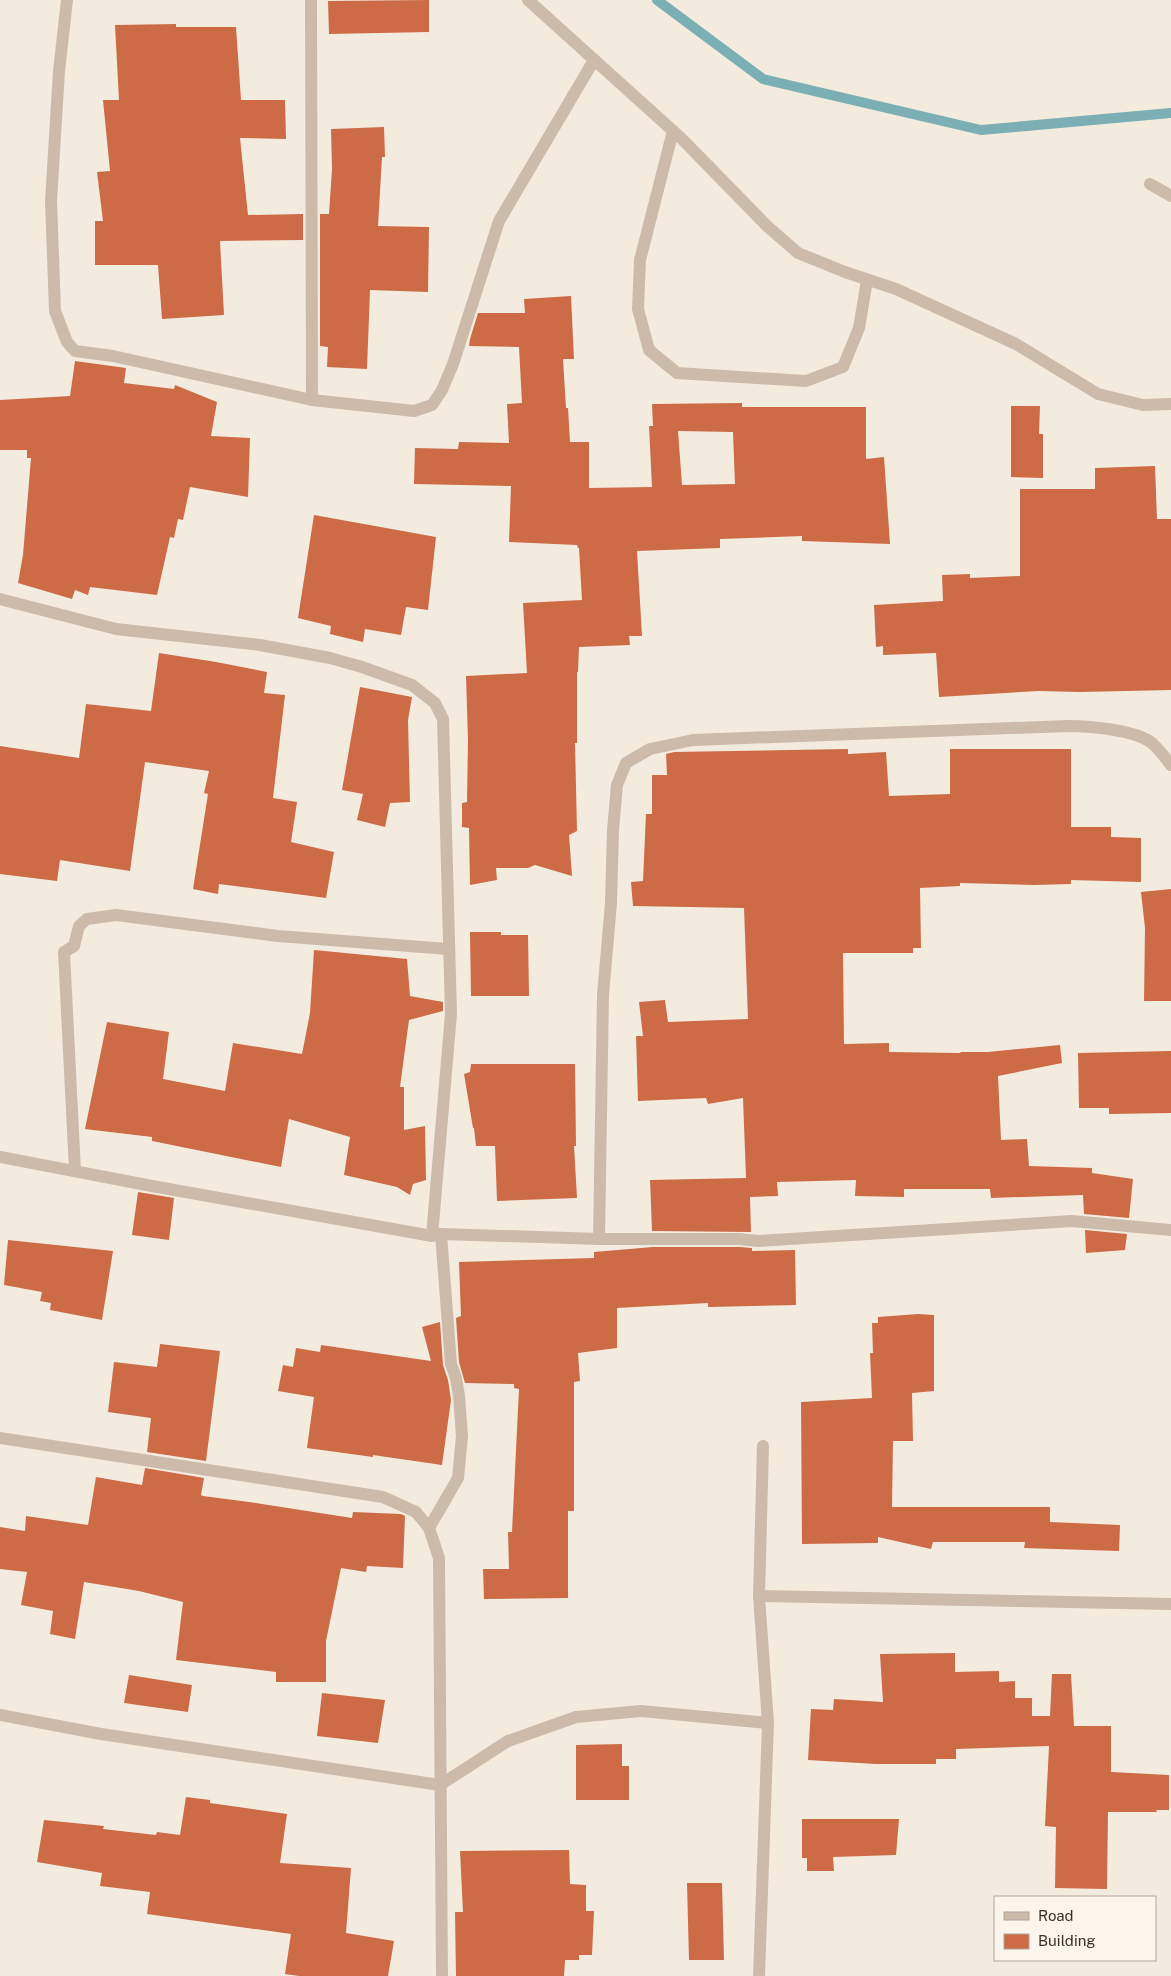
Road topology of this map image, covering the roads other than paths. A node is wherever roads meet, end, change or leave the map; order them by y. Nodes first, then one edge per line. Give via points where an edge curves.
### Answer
1 (64, 0) edge
2 (310, 0) edge
3 (528, 0) edge
4 (594, 60) junction
5 (673, 131) junction
6 (1150, 184) dead end
7 (1171, 196) edge
8 (867, 280) junction
9 (312, 400) junction
10 (1171, 404) edge
11 (0, 599) edge
12 (1171, 765) edge
13 (448, 949) junction
14 (0, 1157) edge
15 (75, 1171) junction
16 (1171, 1230) edge
17 (436, 1235) junction
18 (599, 1239) junction
19 (0, 1438) edge
20 (763, 1446) dead end
21 (429, 1528) junction
22 (759, 1596) junction
23 (1171, 1604) edge
24 (0, 1715) edge
25 (768, 1723) junction
26 (440, 1785) junction
27 (442, 1976) edge
28 (759, 1976) edge

1 - 9 street via 51,201 55,311 67,342 75,351 113,356
2 - 9 street
3 - 4 street
4 - 5 street
4 - 9 street via 499,221 453,364 432,405 414,411
5 - 8 street via 798,253
5 - 8 street via 640,260 638,308 648,350 677,373 806,381 843,367 858,328
6 - 7 street
8 - 10 street via 896,289 1016,344 1098,394 1143,405
11 - 13 street via 116,629 260,645 330,658 412,685 435,703 443,719
12 - 18 street via 1152,742 1125,732 1093,726 693,740 650,749 626,763 617,785 603,995
13 - 15 street via 278,936 116,915 86,919 79,926 74,946 64,952
13 - 17 street via 450,1014
14 - 15 street
15 - 17 street
16 - 18 street via 1072,1221 758,1241
17 - 18 street
17 - 21 street via 462,1436 458,1478
19 - 21 street via 383,1497 416,1512
20 - 22 street
21 - 26 street via 439,1558
22 - 23 street
22 - 25 street
24 - 26 street via 101,1734
25 - 26 street via 641,1711 576,1718 508,1741
25 - 28 street
26 - 27 street

